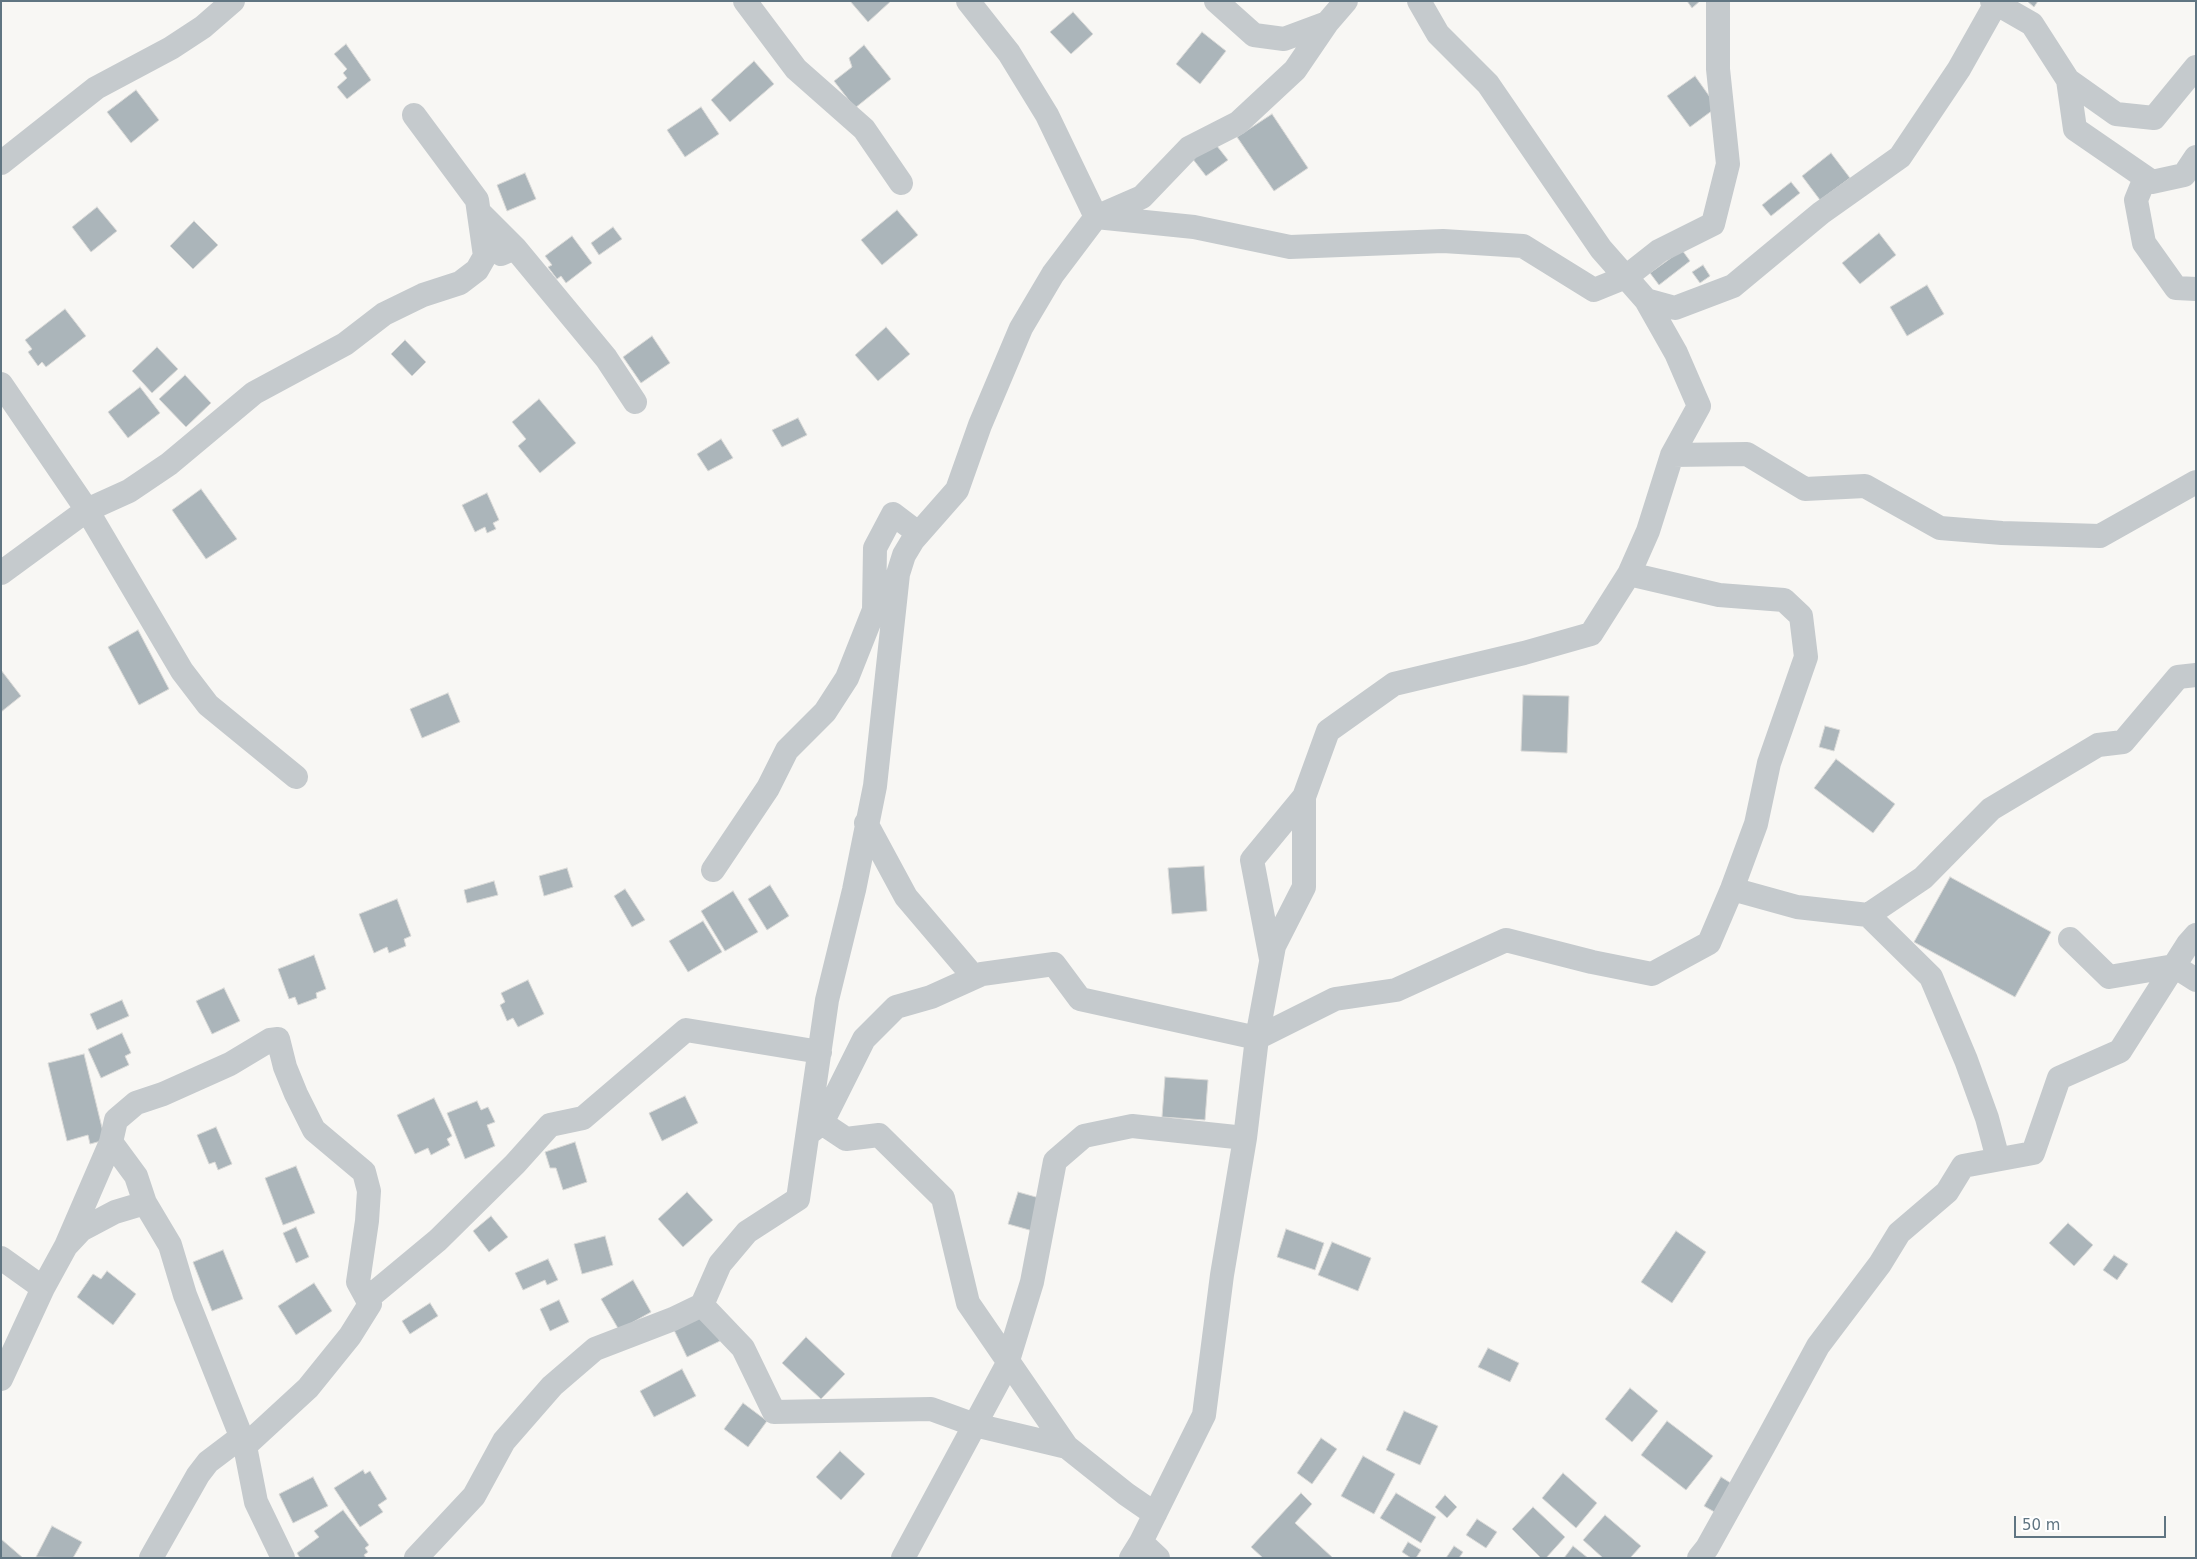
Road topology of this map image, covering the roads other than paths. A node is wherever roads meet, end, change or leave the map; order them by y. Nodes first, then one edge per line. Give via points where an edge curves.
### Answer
1 (233, 1) edge
2 (744, 1) edge
3 (968, 1) edge
4 (1216, 1) edge
5 (1346, 1) edge
6 (1419, 1) edge
7 (1718, 1) edge
8 (1994, 3) edge
9 (1326, 23) junction
10 (2196, 67) edge
11 (2068, 80) junction
12 (414, 114) dead end
13 (2196, 157) edge
14 (1, 163) edge
15 (2145, 178) junction
16 (901, 183) dead end
17 (479, 212) junction
18 (1096, 217) junction
19 (515, 248) junction
20 (481, 263) junction
21 (1626, 277) junction
22 (2196, 289) edge
23 (1646, 300) junction
24 (1, 384) edge
25 (635, 402) dead end
26 (1672, 455) junction
27 (2196, 482) edge
28 (87, 510) junction
29 (918, 534) junction
30 (1, 573) edge
31 (1629, 574) junction
32 (2196, 675) edge
33 (296, 777) dead end
34 (1304, 798) junction
35 (866, 823) junction
36 (713, 870) dead end
37 (1732, 889) junction
38 (1868, 915) junction
39 (2196, 935) edge
40 (2070, 939) dead end
41 (1272, 961) junction
42 (2174, 966) junction
43 (974, 977) junction
44 (2196, 980) edge
45 (1257, 1038) junction
46 (820, 1052) junction
47 (815, 1128) junction
48 (1245, 1138) junction
49 (110, 1142) junction
50 (1998, 1159) junction
51 (145, 1204) junction
52 (66, 1246) junction
53 (1, 1258) edge
54 (43, 1288) junction
55 (367, 1299) junction
56 (702, 1304) junction
57 (1008, 1361) junction
58 (1, 1378) edge
59 (975, 1425) junction
60 (243, 1442) junction
61 (1067, 1447) junction
62 (1155, 1514) junction
63 (1136, 1550) edge
64 (151, 1558) edge
65 (282, 1558) edge
66 (416, 1558) edge
67 (903, 1558) edge
68 (1158, 1558) edge
69 (1699, 1558) edge

1 - 14 street via 172,48 96,88
2 - 16 street via 796,69 864,129
3 - 18 street via 1009,53 1047,115
4 - 9 street via 1254,35 1284,38
5 - 9 street
6 - 21 street via 1438,34 1488,84 1601,249
7 - 21 street via 1718,69 1728,164 1713,224 1659,251
8 - 11 street via 2032,24
8 - 23 street via 1959,69 1900,156 1821,213 1733,286 1675,308
9 - 18 street via 1295,70 1238,122 1189,148 1142,197
10 - 11 street via 2154,118 2116,114
11 - 15 street via 2075,128
12 - 17 street via 477,200
13 - 15 street via 2184,175 2152,182
15 - 22 street via 2136,200 2144,243 2176,288
17 - 19 street
17 - 20 street via 485,256
18 - 21 street via 1194,227 1290,247 1442,241 1524,246 1594,290
18 - 29 street via 1054,274 1021,328 957,490
19 - 20 street
19 - 25 street via 606,358
20 - 28 street via 460,283 423,295 384,314 345,344 254,393 169,464 129,491
21 - 23 street
23 - 26 street via 1676,353 1699,406
24 - 28 street
26 - 27 street via 1747,454 1805,489 1866,486 1940,528 2002,533 2100,536
26 - 31 street via 1648,531
28 - 30 street
28 - 33 street via 182,671 208,704
29 - 35 street via 904,555 898,574 875,786
29 - 36 street via 893,514 875,548 874,610 847,678 825,712 787,750 768,788
31 - 34 street via 1591,634 1394,684 1328,731
31 - 37 street via 1719,594 1784,600 1801,616 1806,657 1769,763 1756,824
32 - 38 street via 2178,677 2123,742 2098,745 1992,809 1922,878
34 - 41 street via 1304,887 1274,946
34 - 41 street via 1252,860
35 - 43 street via 906,897
35 - 46 street via 854,890 827,1000
37 - 38 street via 1797,907
37 - 45 street via 1709,943 1652,974 1506,940 1396,990 1335,999
38 - 50 street via 1931,978 1966,1060
39 - 42 street
40 - 42 street via 2109,977
41 - 45 street
42 - 44 street
42 - 50 street via 2120,1051 2059,1078 2033,1153
43 - 45 street via 1054,964 1080,999
43 - 47 street via 931,997 896,1008 864,1039
45 - 48 street
46 - 47 street
46 - 55 street via 686,1030 583,1118 550,1125 438,1240
47 - 56 street via 798,1199 747,1232 720,1264
47 - 57 street via 846,1139 879,1135 943,1198 968,1303
48 - 57 street via 1132,1126 1084,1136 1055,1161 1032,1282
48 - 62 street via 1222,1275 1204,1415
49 - 51 street via 136,1176
49 - 52 street
49 - 55 street via 116,1120 136,1103 230,1064 270,1040 278,1039 285,1067 314,1130 364,1172 369,1191 358,1282
50 - 69 street via 1963,1166 1947,1192 1899,1233 1880,1264 1818,1346
51 - 52 street via 116,1212 81,1230
51 - 60 street via 170,1245 185,1295
52 - 54 street
53 - 54 street
54 - 58 street
55 - 60 street via 370,1304 350,1336 308,1388
56 - 59 street via 743,1348 774,1412 931,1409
56 - 66 street via 673,1320 595,1349 552,1386 504,1441 474,1496
57 - 59 street
57 - 61 street
59 - 61 street
59 - 67 street
60 - 64 street via 208,1462
60 - 65 street via 256,1502
61 - 62 street
62 - 63 street
63 - 68 street

